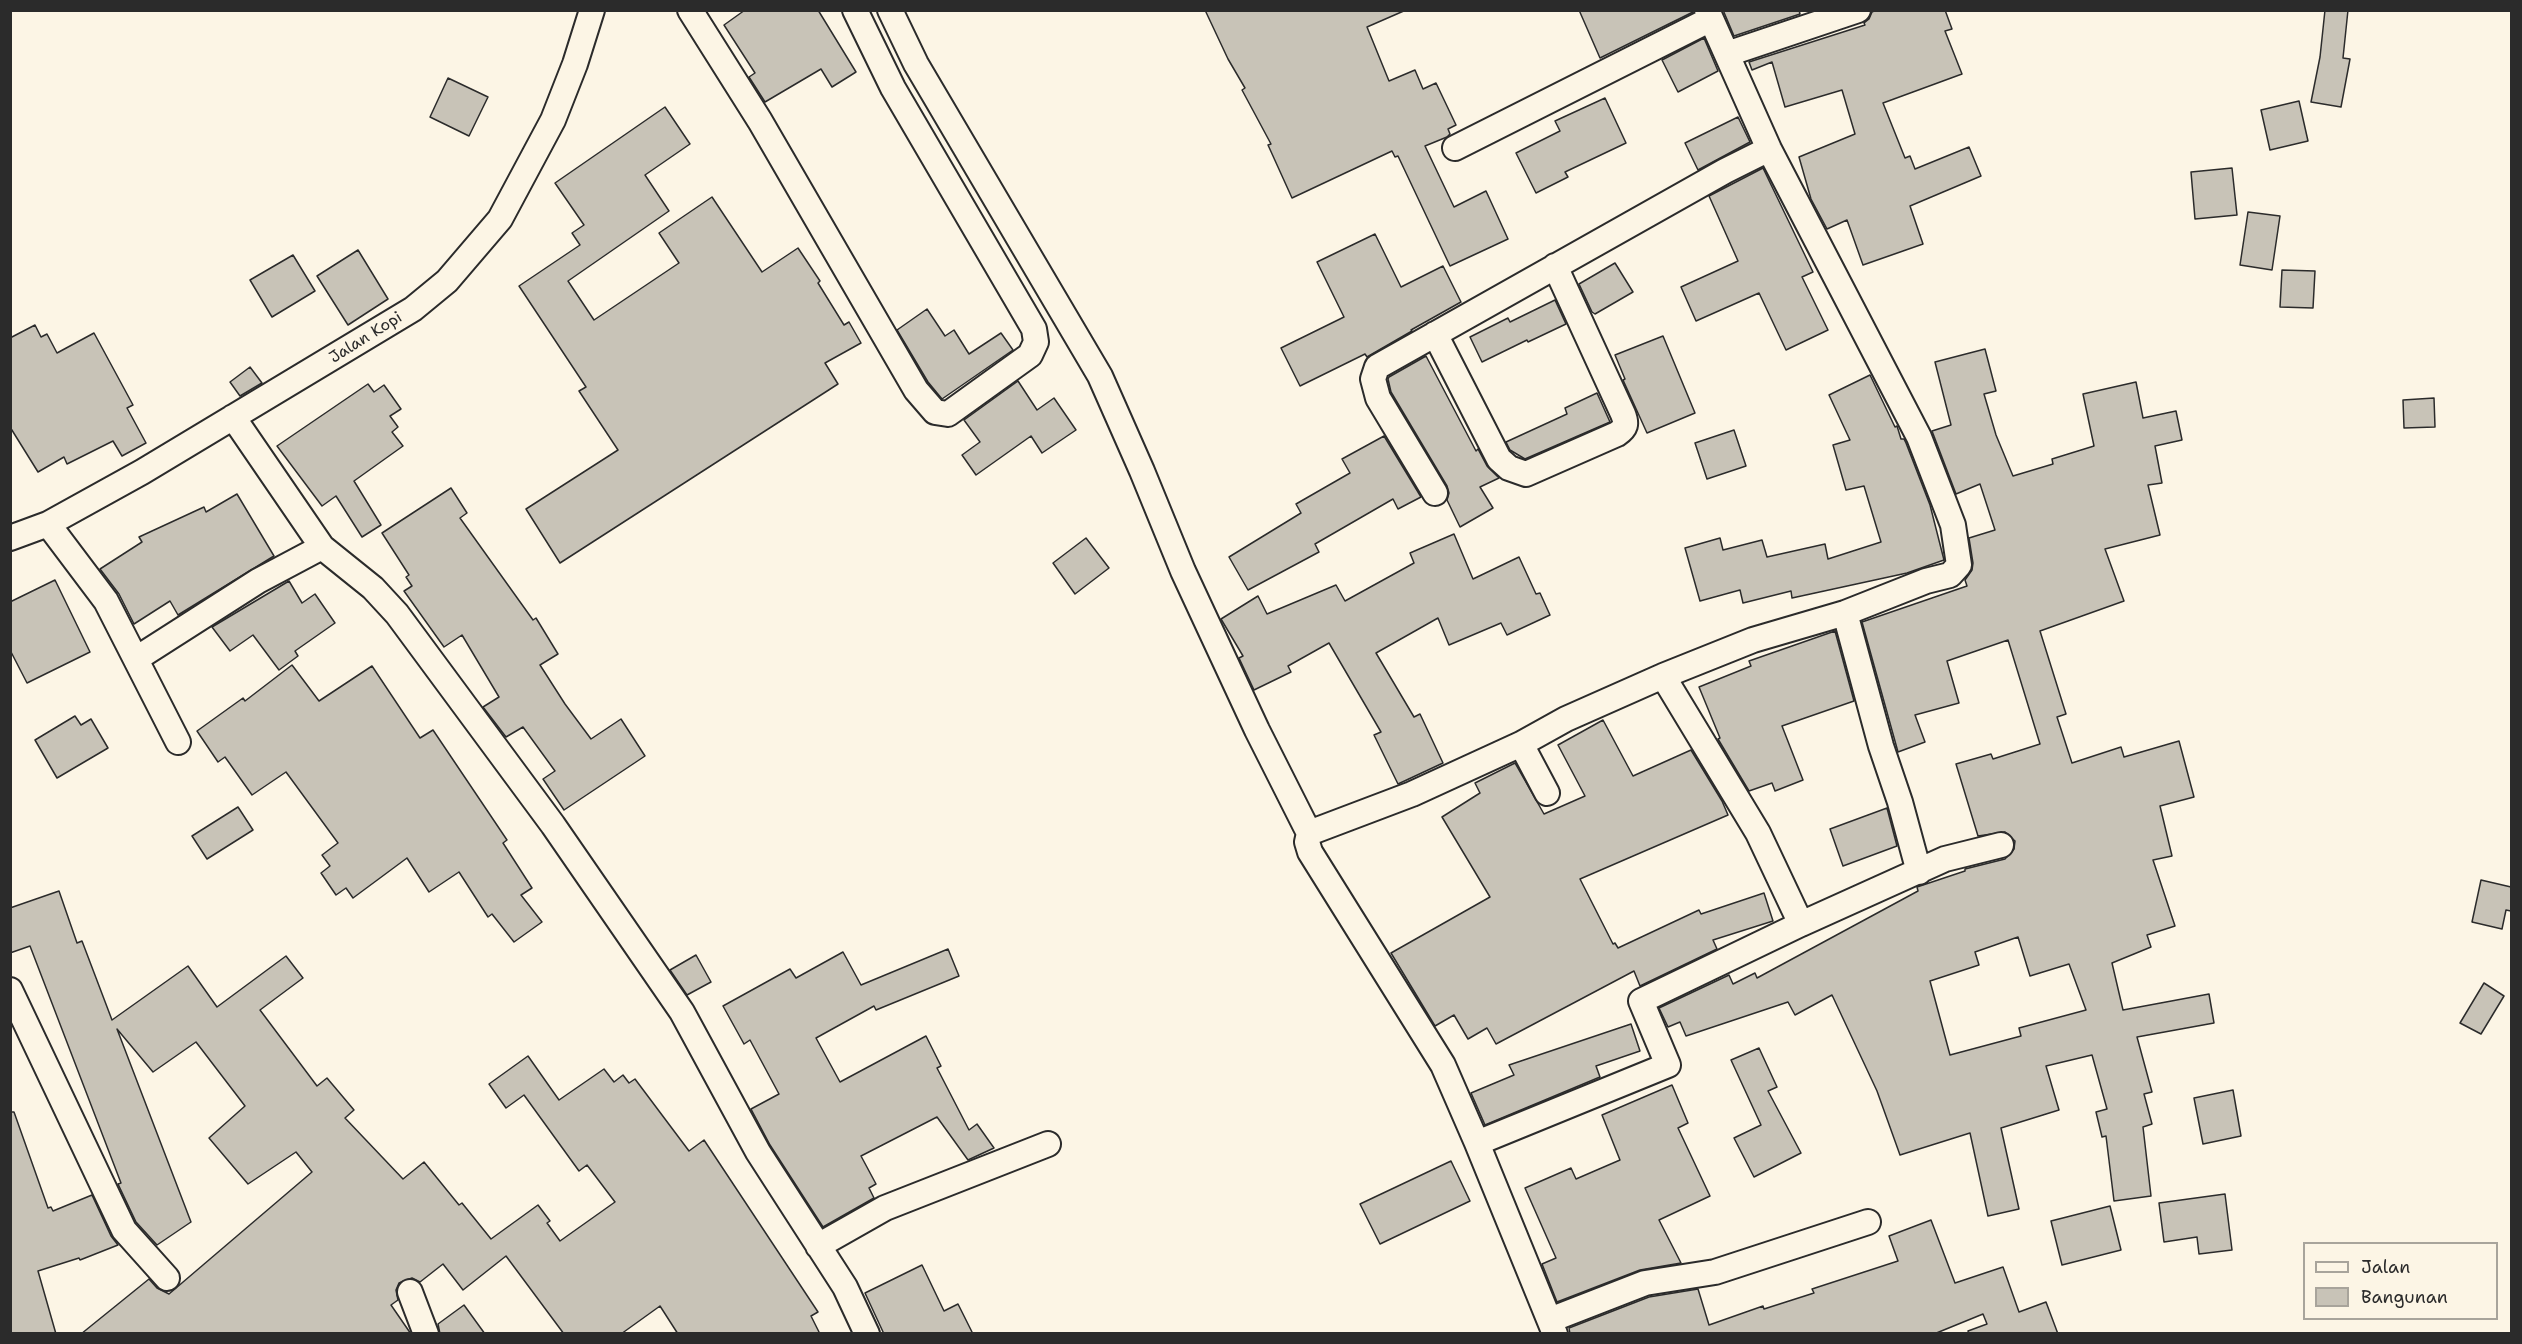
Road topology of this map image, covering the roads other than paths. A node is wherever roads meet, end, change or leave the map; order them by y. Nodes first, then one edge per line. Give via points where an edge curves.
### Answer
1 (592, 10) edge
2 (690, 10) edge
3 (855, 10) edge
4 (890, 10) edge
5 (1858, 10) edge
6 (1709, 15) edge
7 (1727, 54) junction
8 (1455, 148) dead end
9 (1769, 149) junction
10 (1555, 266) junction
11 (1435, 334) junction
12 (233, 417) junction
13 (1435, 493) dead end
14 (48, 524) junction
15 (10, 538) edge
16 (322, 547) junction
17 (1845, 613) junction
18 (136, 659) junction
19 (1663, 676) junction
20 (178, 742) dead end
21 (1521, 744) junction
22 (1547, 793) dead end
23 (1309, 833) junction
24 (2001, 845) dead end
25 (1919, 872) junction
26 (1801, 924) junction
27 (10, 990) edge
28 (1477, 1143) junction
29 (1048, 1144) dead end
30 (1868, 1222) dead end
31 (818, 1246) junction
32 (166, 1278) dead end
33 (410, 1292) dead end
34 (1552, 1327) edge
35 (426, 1334) edge
36 (867, 1334) edge

1 - 12 street, Jalan Kopi via 554,120 500,219 467,260 413,309
2 - 3 street via 760,121 916,390 935,412 948,414 1030,355 1036,342 1034,328 893,88
4 - 23 street via 916,64 1100,376 1183,571
5 - 7 street
6 - 7 street
6 - 8 street
7 - 9 street
9 - 10 street
9 - 17 street via 1919,436 1953,525 1958,552 1959,565 1950,575
10 - 11 street
10 - 11 street via 1623,414 1626,423 1617,434 1526,474 1509,468 1499,459
11 - 13 street via 1383,363 1372,379 1378,398
12 - 14 street, Jalan Kopi
12 - 16 street
14 - 15 street, Jalan Kopi
14 - 18 street via 106,601
16 - 18 street via 258,581
16 - 31 street via 373,588 397,614 553,825 682,1012 758,1152
17 - 19 street via 1753,640
17 - 25 street
18 - 20 street
19 - 21 street via 1566,719
19 - 26 street via 1758,833
21 - 22 street
21 - 23 street via 1412,794
23 - 28 street via 1310,852 1443,1065
24 - 25 street via 1945,860
25 - 26 street
26 - 28 street via 1641,1001 1668,1065
27 - 32 street via 124,1230
28 - 34 street
29 - 31 street via 885,1208
30 - 34 street via 1715,1272 1645,1283
31 - 36 street via 845,1287
33 - 35 street

